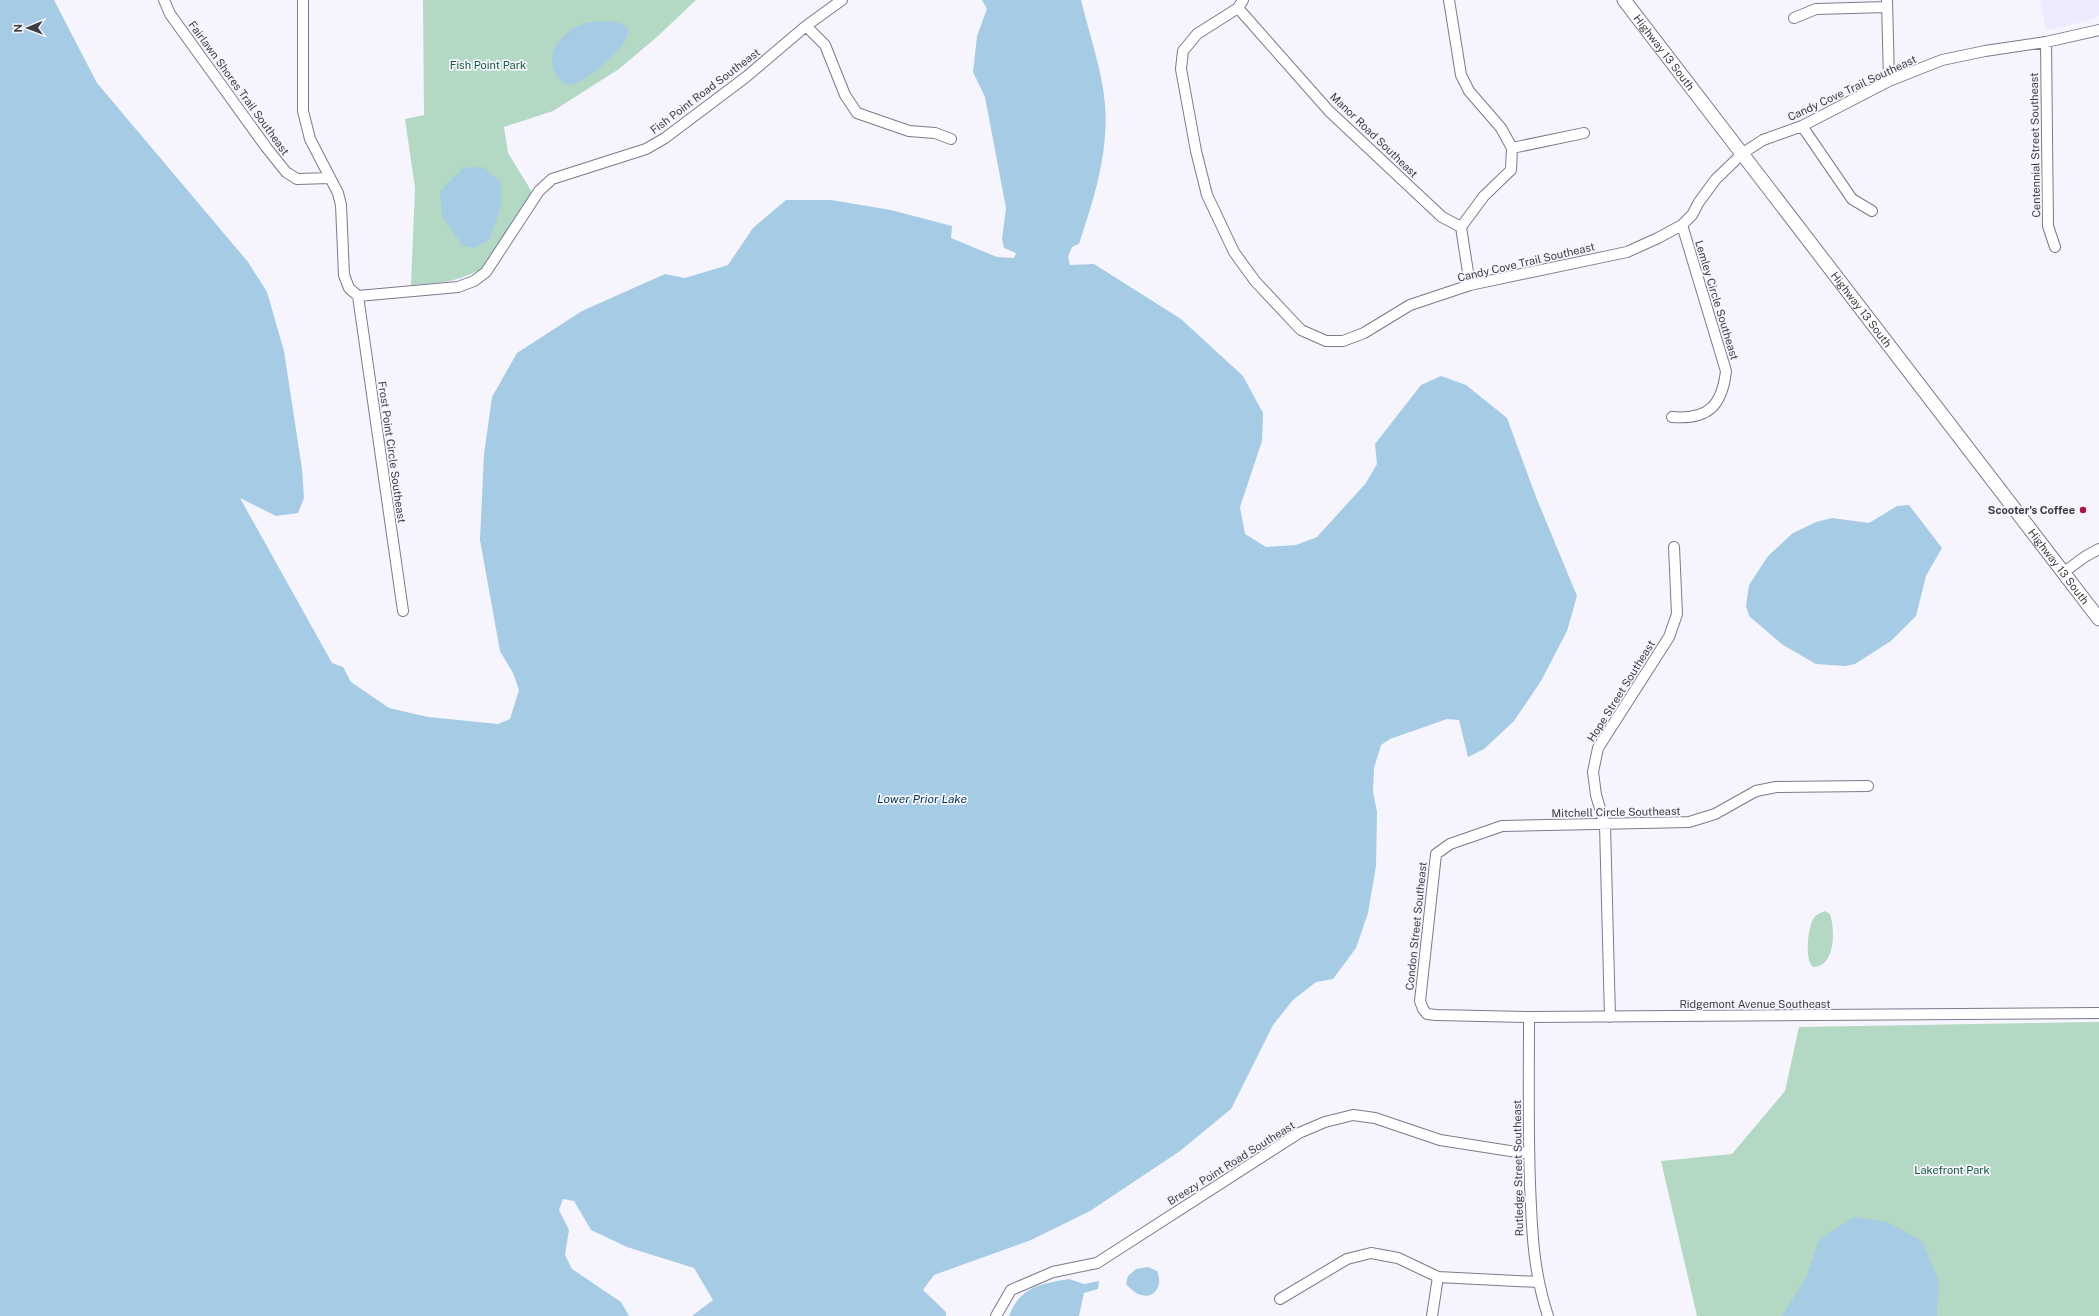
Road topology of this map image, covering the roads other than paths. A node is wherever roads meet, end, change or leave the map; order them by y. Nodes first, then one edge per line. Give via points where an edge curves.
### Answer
1 (164, 0) edge
2 (303, 0) edge
3 (842, 0) edge
4 (1448, 0) edge
5 (1624, 0) edge
6 (1241, 4) edge
7 (1887, 4) edge
8 (1794, 18) dead end
9 (806, 26) junction
10 (2099, 30) edge
11 (2046, 42) junction
12 (1889, 81) junction
13 (1802, 126) junction
14 (1584, 132) dead end
15 (951, 139) dead end
16 (1512, 148) junction
17 (1743, 153) junction
18 (329, 178) junction
19 (1872, 211) dead end
20 (1682, 225) junction
21 (1461, 227) junction
22 (2055, 247) dead end
23 (1470, 285) junction
24 (358, 296) junction
25 (1672, 417) dead end
26 (1674, 547) dead end
27 (2099, 549) edge
28 (2064, 572) junction
29 (403, 612) dead end
30 (2099, 619) edge
31 (1868, 786) dead end
32 (1606, 825) junction
33 (1436, 854) joint
34 (1420, 1001) joint
35 (2099, 1013) edge
36 (1529, 1017) junction
37 (1610, 1017) junction
38 (1529, 1154) junction
39 (1438, 1276) junction
40 (1538, 1282) junction
41 (1280, 1298) dead end
42 (996, 1316) edge
43 (1432, 1316) edge
44 (1548, 1316) edge

1 - 18 street, Fairlawn Shores Trail Southeast via 170,14 286,172 297,179
2 - 18 street via 303,111 310,139
3 - 9 street, Fish Point Road Southeast
4 - 16 street via 1461,75 1469,91 1501,128
5 - 17 main road, Highway 13 South
6 - 21 street, Manor Road Southeast via 1329,111 1442,217
6 - 23 street, Candy Cove Trail Southeast via 1197,34 1183,51 1181,69 1207,195 1234,252 1255,281 1301,330 1326,341 1343,341 1364,333 1410,305
7 - 8 street via 1816,9
7 - 12 street
9 - 15 street via 825,45 845,95 857,113 909,132 935,133
9 - 24 street, Fish Point Road Southeast via 746,77 665,138 646,149 552,179 539,191 486,272 474,281 458,287
10 - 11 street, Candy Cove Trail Southeast
11 - 12 street, Candy Cove Trail Southeast via 1942,60
11 - 22 street, Centennial Street Southeast via 2048,226
12 - 13 street, Candy Cove Trail Southeast
13 - 17 street, Candy Cove Trail Southeast via 1763,140
13 - 19 street via 1852,199
14 - 16 street
16 - 21 street via 1511,170 1484,196
17 - 20 street, Candy Cove Trail Southeast via 1716,179 1692,215
17 - 28 main road, Highway 13 South
18 - 24 street via 338,193 341,205 344,275 349,288
20 - 23 street, Candy Cove Trail Southeast via 1627,252
20 - 25 street, Lemley Circle Southeast via 1726,370 1724,389 1714,405 1699,416
21 - 23 street
24 - 29 street, Frost Point Circle Southeast
26 - 32 street, Hope Street Southeast via 1676,614 1669,637 1598,748 1593,772 1596,795
27 - 28 street
28 - 30 main road, Highway 13 South
31 - 32 street, Mitchell Circle Southeast via 1776,787 1756,791 1715,814 1689,822
32 - 33 street, Mitchell Circle Southeast via 1502,826 1450,844
32 - 37 street, Hope Street Southeast
33 - 34 street, Condon Street Southeast
34 - 36 street, Ridgemont Avenue Southeast via 1422,1009 1427,1014
35 - 37 street, Ridgemont Avenue Southeast
36 - 37 street, Ridgemont Avenue Southeast
36 - 38 street, Rutledge Street Southeast
38 - 40 street, Rutledge Street Southeast via 1532,1243
38 - 42 street, Breezy Point Road Southeast via 1440,1140 1375,1118 1353,1115 1325,1122 1299,1133 1097,1263 1053,1272 1011,1290
39 - 40 street
39 - 41 street via 1398,1258 1371,1253 1347,1259
39 - 43 street
40 - 44 street, Rutledge Street Southeast

